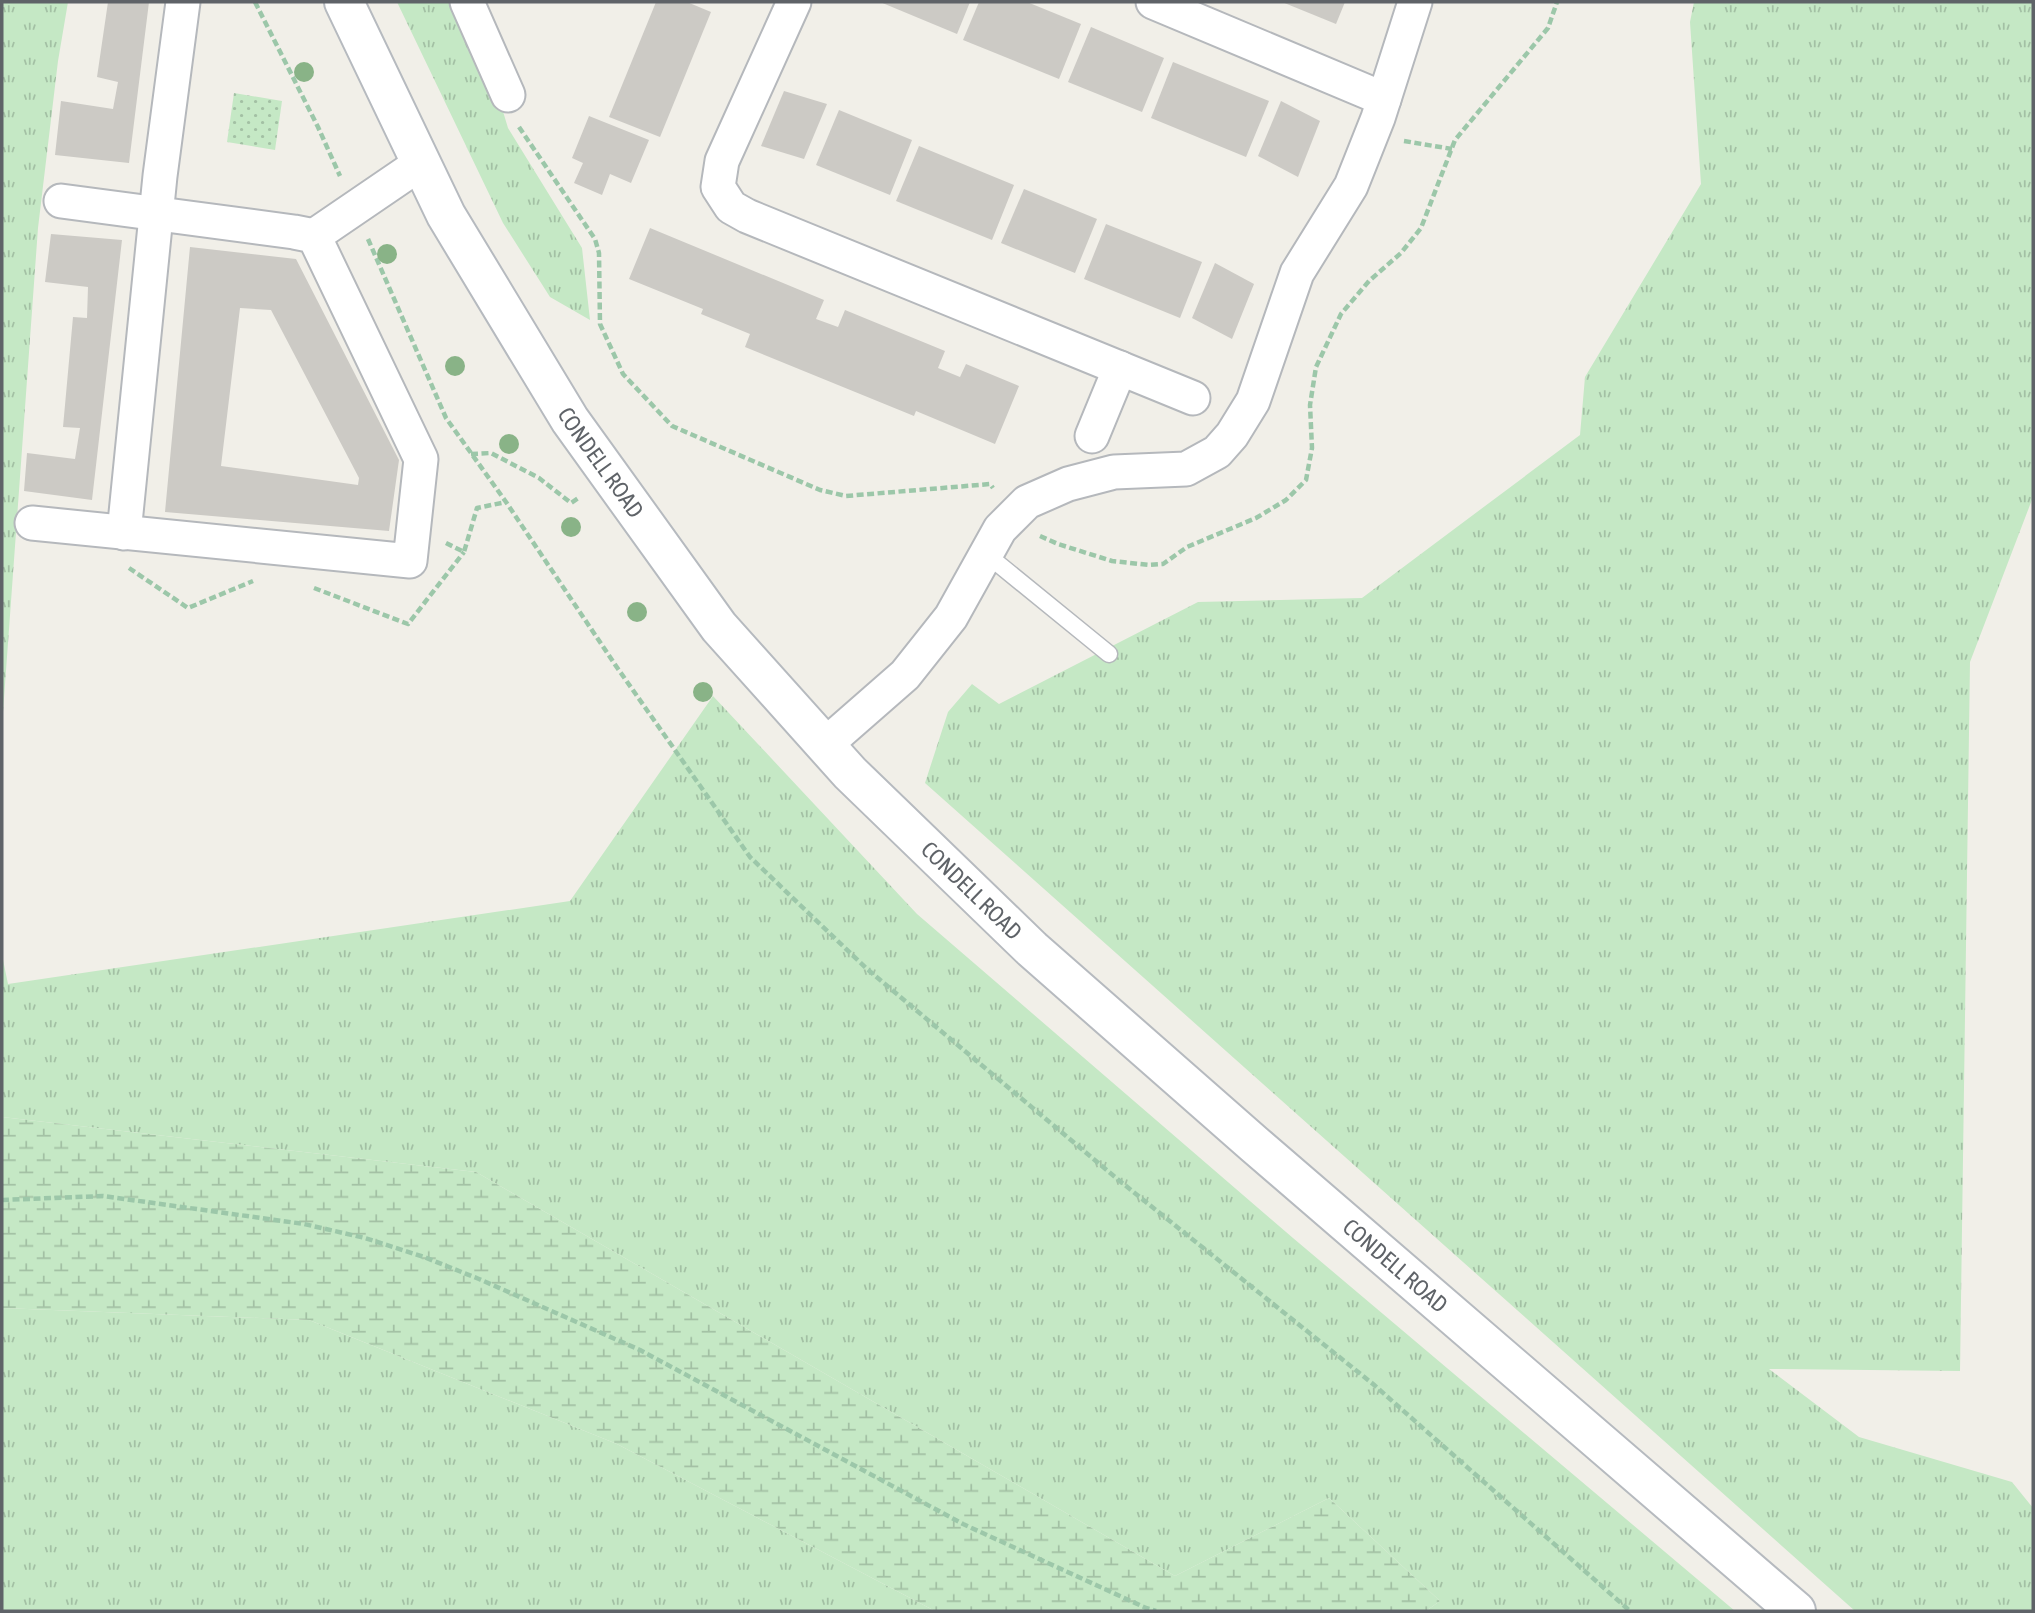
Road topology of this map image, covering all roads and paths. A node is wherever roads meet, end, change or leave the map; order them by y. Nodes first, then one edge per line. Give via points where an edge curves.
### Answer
1 (183, 2) edge
2 (255, 2) edge
3 (344, 2) edge
4 (467, 2) edge
5 (794, 2) edge
6 (1153, 2) edge
7 (1415, 2) edge
8 (508, 95) dead end
9 (1384, 99) junction
10 (421, 163) junction
11 (61, 201) dead end
12 (354, 208) junction
13 (156, 213) junction
14 (314, 236) junction
15 (1119, 368) junction
16 (1193, 398) dead end
17 (1092, 436) dead end
18 (471, 454) junction
19 (506, 502) junction
20 (571, 503) dead end
21 (32, 523) dead end
22 (414, 529) junction
23 (124, 533) junction
24 (985, 553) junction
25 (1109, 654) dead end
26 (825, 745) junction
27 (2, 1200) edge
28 (1156, 1611) edge
29 (1630, 1611) edge
30 (1796, 1611) edge

1 - 13 street
2 - 12 path
3 - 10 main road, CONDELL ROAD
4 - 8 street
5 - 15 street via 722,160 718,187 731,207
6 - 9 street
7 - 9 street
9 - 24 street via 1351,186 1297,273 1254,401 1232,435 1217,452 1186,469 1114,472 1068,484 1027,502 1000,529
10 - 12 street
10 - 26 main road, CONDELL ROAD via 446,215 570,420 719,627
11 - 13 street
12 - 14 street
12 - 18 path via 446,418
13 - 14 street
13 - 23 street
14 - 22 street via 421,459
15 - 16 street
15 - 17 street
18 - 19 path
18 - 20 path via 491,453 539,478
19 - 22 path via 477,508 464,552
19 - 29 path via 750,857 867,969 1373,1384
21 - 23 street
22 - 23 street via 410,561
24 - 25 lane
24 - 26 street via 951,617 905,675
26 - 30 main road, CONDELL ROAD via 1032,949
27 - 28 path via 103,1196 304,1224 425,1257 640,1350 963,1524

